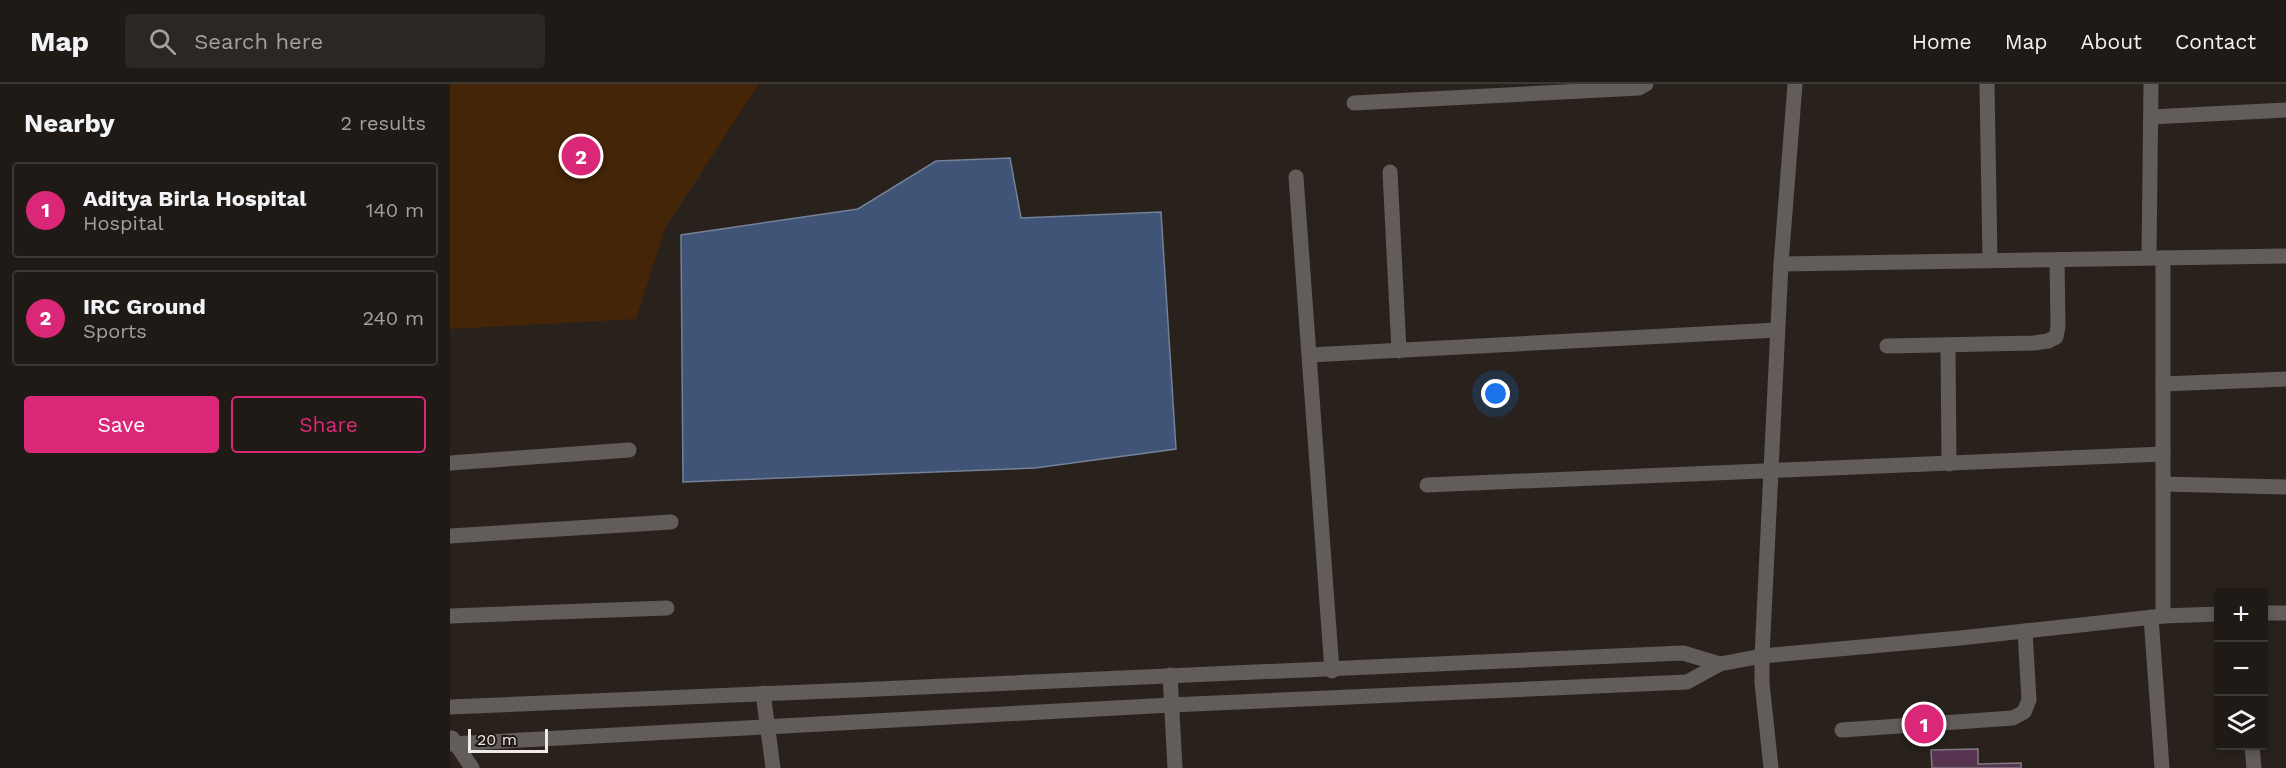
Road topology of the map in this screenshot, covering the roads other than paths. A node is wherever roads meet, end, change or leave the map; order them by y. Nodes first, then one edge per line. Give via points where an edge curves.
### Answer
1 (1646, 84) edge
2 (1795, 84) edge
3 (1987, 84) edge
4 (2151, 84) edge
5 (1354, 103) dead end
6 (2286, 110) edge
7 (2151, 117) junction
8 (1390, 172) dead end
9 (1296, 177) dead end
10 (2286, 256) edge
11 (2156, 258) junction
12 (1990, 260) junction
13 (2056, 260) junction
14 (1781, 264) junction
15 (1777, 330) junction
16 (1948, 345) junction
17 (1887, 346) dead end
18 (1399, 351) junction
19 (1310, 355) junction
20 (2286, 379) edge
21 (2163, 384) junction
22 (629, 450) dead end
23 (2163, 454) junction
24 (450, 463) edge
25 (1949, 464) junction
26 (1770, 472) junction
27 (2163, 483) junction
28 (1427, 485) dead end
29 (2286, 487) edge
30 (671, 522) dead end
31 (450, 536) edge
32 (667, 608) dead end
33 (2268, 613) edge
34 (2286, 613) edge
35 (2214, 614) edge
36 (450, 616) edge
37 (2157, 617) junction
38 (2025, 631) junction
39 (1762, 656) junction
40 (1720, 664) junction
41 (1332, 671) junction
42 (1170, 675) junction
43 (762, 693) junction
44 (1171, 705) junction
45 (450, 707) edge
46 (767, 725) junction
47 (1842, 730) dead end
48 (452, 741) edge
49 (2252, 750) edge
50 (472, 768) edge
51 (773, 768) edge
52 (1174, 768) edge
53 (1771, 768) edge
54 (2162, 768) edge
55 (2254, 768) edge

1 - 5 street via 1639,88
2 - 14 street
3 - 12 street
4 - 7 street
6 - 7 street
7 - 11 street
8 - 18 street
9 - 19 street
10 - 11 street
11 - 13 street
11 - 21 street
12 - 13 street
12 - 14 street
13 - 16 street via 2056,337 2034,343
14 - 15 street
15 - 18 street
15 - 26 street
16 - 17 street
16 - 25 street
18 - 19 street
19 - 41 street
20 - 21 street
21 - 23 street
22 - 24 street
23 - 25 street
23 - 27 street
25 - 26 street
26 - 28 street
26 - 39 street
27 - 29 street
27 - 37 street
30 - 31 street
32 - 36 street
33 - 34 street
35 - 37 street
37 - 38 street
37 - 54 street
38 - 39 street
38 - 47 street via 2029,700 2024,712 2013,718
39 - 40 street
39 - 53 street
40 - 41 street via 1683,653
40 - 44 street via 1687,682
41 - 42 street
42 - 43 street
42 - 44 street
43 - 45 street
43 - 46 street
44 - 46 street
44 - 52 street
46 - 48 street
46 - 51 street
48 - 50 street
49 - 55 street

